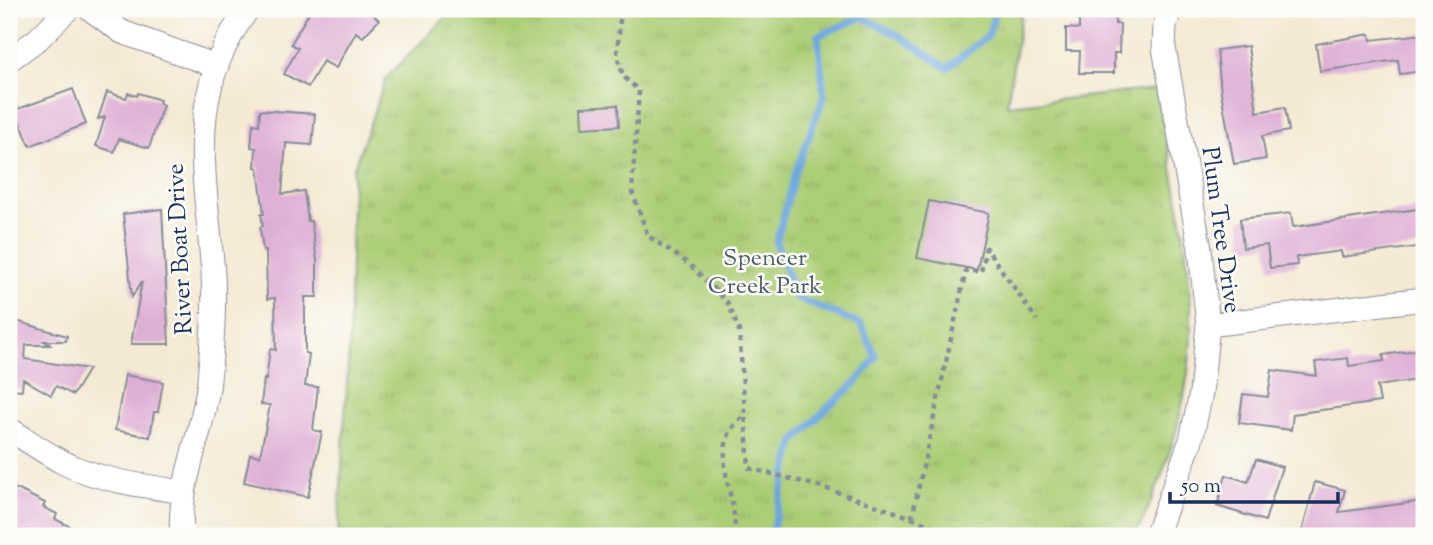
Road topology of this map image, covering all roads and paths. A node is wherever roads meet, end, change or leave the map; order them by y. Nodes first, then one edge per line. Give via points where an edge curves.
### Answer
1 (68, 9) edge
2 (90, 9) edge
3 (248, 9) edge
4 (621, 9) edge
5 (1170, 9) edge
6 (9, 60) edge
7 (216, 66) junction
8 (1424, 299) edge
9 (1037, 320) dead end
10 (1208, 325) junction
11 (745, 414) junction
12 (9, 429) edge
13 (184, 492) junction
14 (912, 518) junction
15 (1163, 534) edge
16 (181, 536) edge
17 (734, 536) edge
18 (956, 536) edge

1 - 6 street
2 - 7 street via 122,32
3 - 7 street, River Boat Drive
4 - 11 path via 617,54 623,76 639,91 632,191 648,236 689,264 728,303 739,330
5 - 10 street, Plum Tree Drive via 1164,48 1200,249
7 - 13 street, River Boat Drive via 206,96 202,138 213,326 208,385
8 - 10 street
9 - 14 path via 986,248 981,272 966,270
10 - 15 street, Plum Tree Drive via 1191,440
11 - 14 path via 749,468
11 - 17 path via 730,430 723,462 732,496
12 - 13 street via 63,462 97,476
13 - 16 street, River Boat Drive
14 - 18 path

